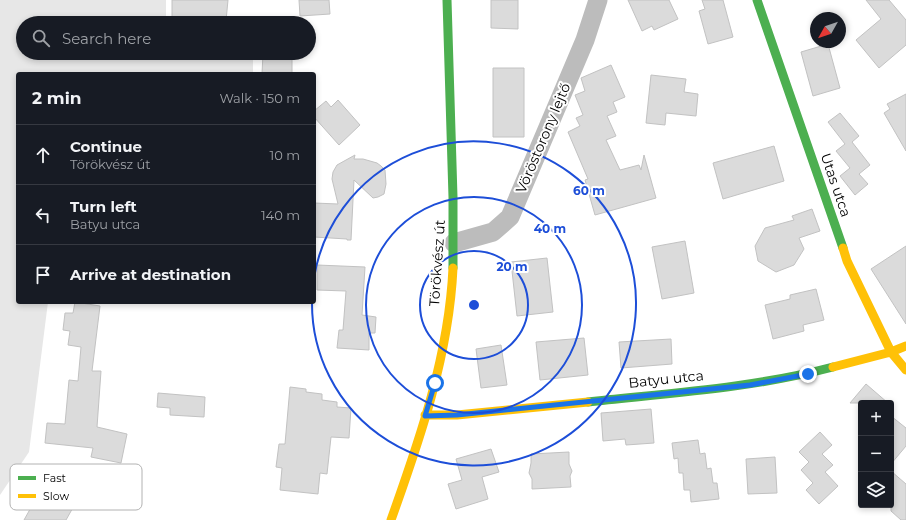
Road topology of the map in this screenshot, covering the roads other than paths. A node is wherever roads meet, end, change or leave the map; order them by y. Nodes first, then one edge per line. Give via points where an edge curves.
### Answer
1 (447, 0) edge
2 (598, 0) edge
3 (757, 0) edge
4 (454, 242) junction
5 (906, 346) edge
6 (891, 352) junction
7 (906, 370) edge
8 (425, 416) junction
9 (391, 520) edge

1 - 4 street, Törökvész út
2 - 4 street, Vöröstorony lejtő via 585,40 510,217 493,232
3 - 6 street, Utas utca via 847,262
4 - 8 street, Törökvész út via 451,291 444,338
5 - 6 street, Batyu utca
6 - 7 street, Utas utca
6 - 8 street, Batyu utca via 808,374 750,385 457,415
8 - 9 street, Törökvész út via 411,466

